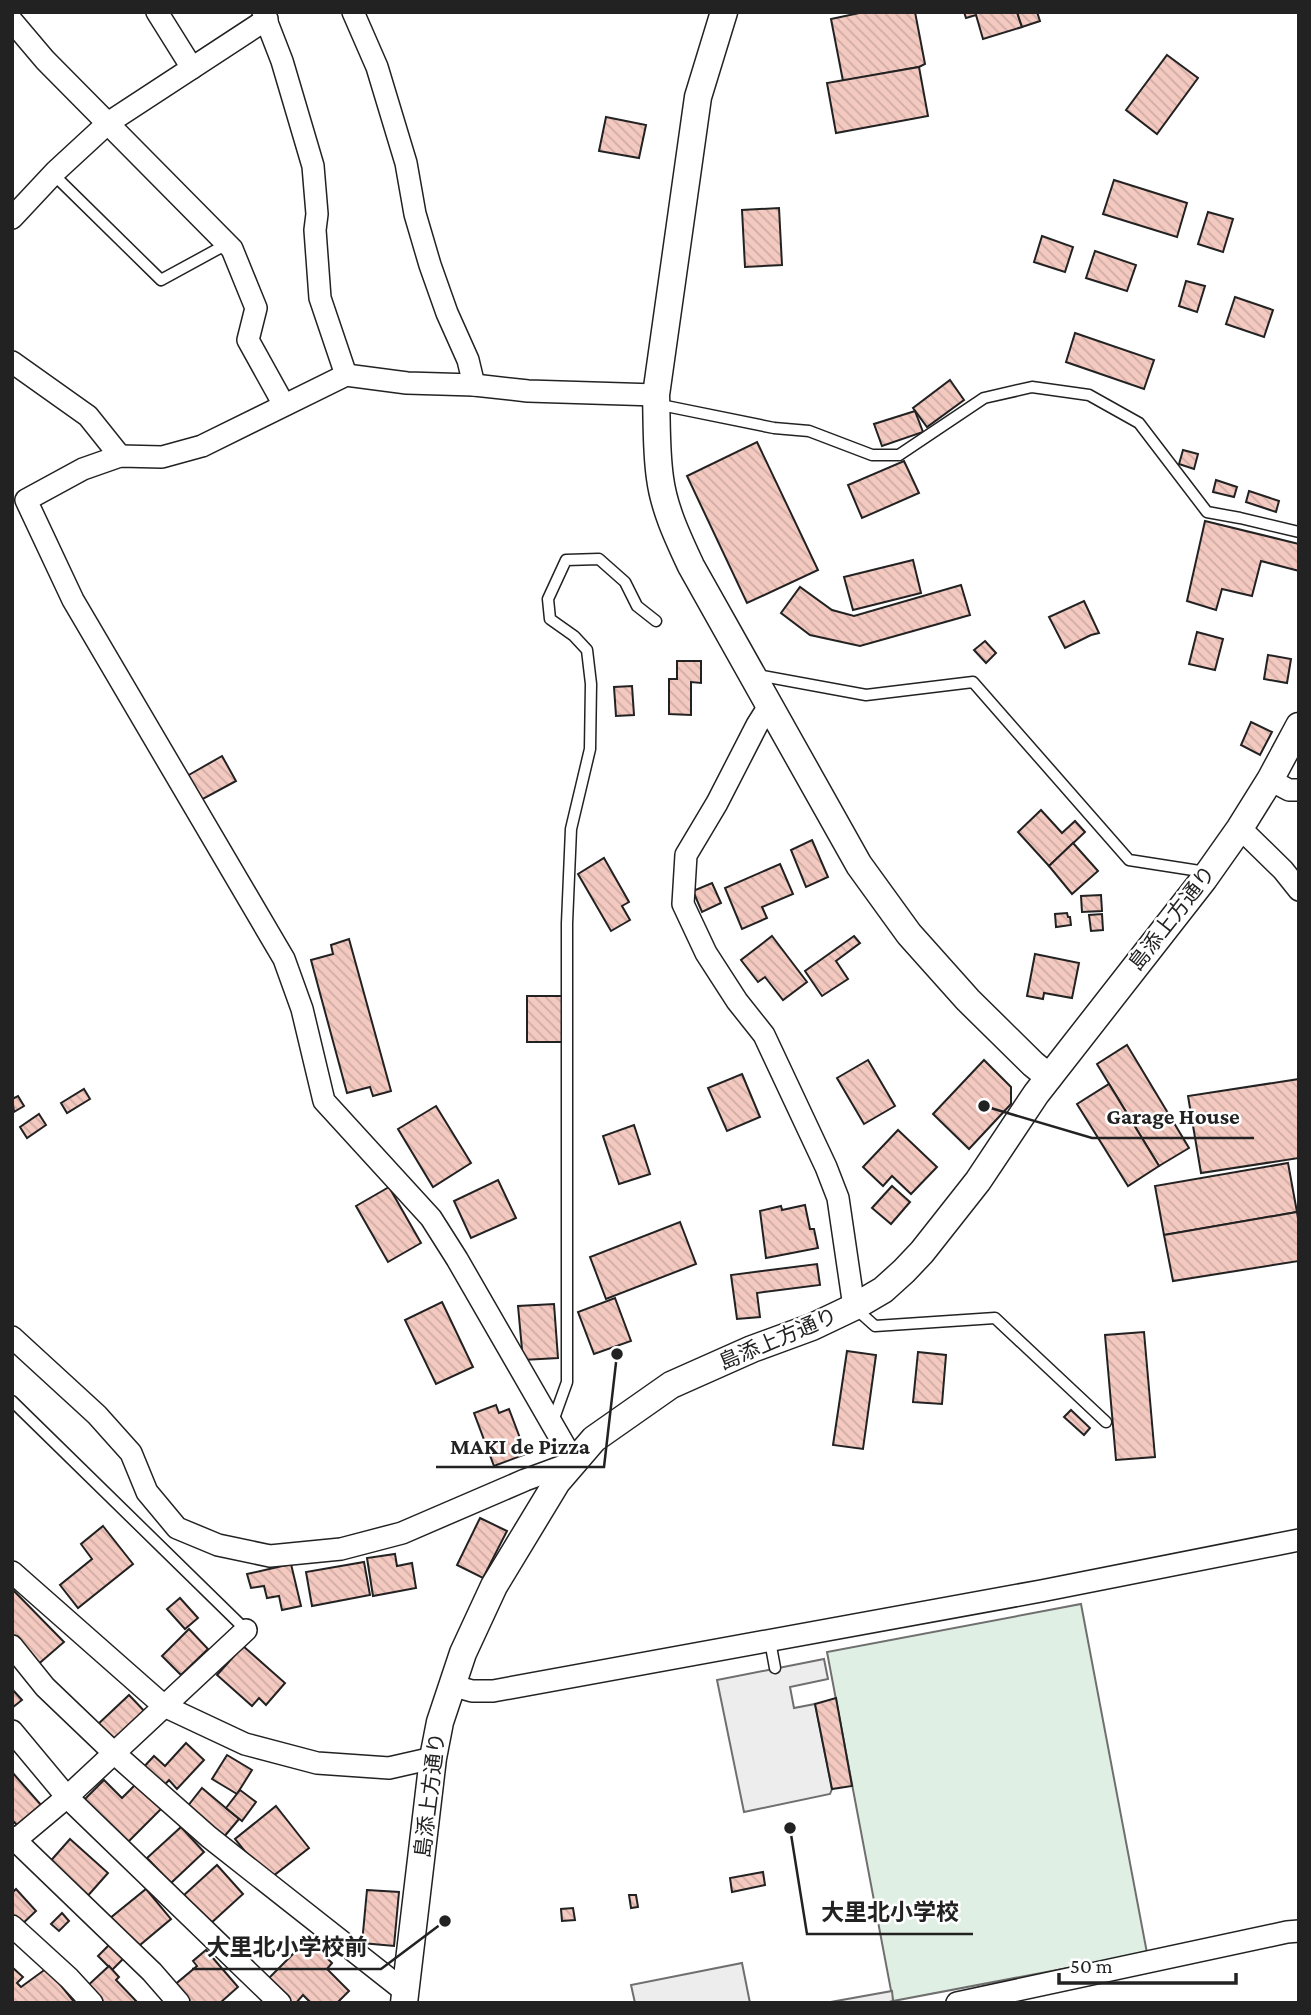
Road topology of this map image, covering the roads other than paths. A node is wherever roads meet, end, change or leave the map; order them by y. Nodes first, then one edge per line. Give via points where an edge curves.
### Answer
1 (157, 12) edge
2 (353, 12) edge
3 (724, 12) edge
4 (265, 16) edge
5 (12, 21) edge
6 (192, 68) junction
7 (108, 123) junction
8 (54, 174) junction
9 (12, 218) edge
10 (227, 244) junction
11 (12, 362) edge
12 (346, 375) junction
13 (474, 384) junction
14 (656, 400) junction
15 (284, 405) junction
16 (120, 456) junction
17 (1299, 532) edge
18 (656, 621) dead end
19 (753, 674) junction
20 (769, 706) junction
21 (1299, 726) edge
22 (1269, 780) junction
23 (1299, 790) edge
24 (1240, 828) junction
25 (1209, 872) junction
26 (1299, 890) edge
27 (1049, 1077) junction
28 (853, 1307) junction
29 (12, 1338) edge
30 (12, 1401) edge
31 (1106, 1422) dead end
32 (552, 1424) junction
33 (574, 1462) junction
34 (167, 1516) junction
35 (143, 1528) junction
36 (1299, 1541) edge
37 (14, 1577) edge
38 (250, 1633) joint
39 (770, 1641) junction
40 (12, 1646) edge
41 (775, 1668) dead end
42 (451, 1685) junction
43 (164, 1706) junction
44 (12, 1731) edge
45 (114, 1753) junction
46 (433, 1758) junction
47 (67, 1797) junction
48 (13, 1840) edge
49 (12, 1926) edge
50 (1299, 1931) edge
51 (405, 1998) edge
52 (92, 2003) edge
53 (179, 2003) edge
54 (280, 2003) edge
55 (957, 2003) edge

1 - 6 street
2 - 13 street via 377,68 430,265
3 - 14 street via 698,97
4 - 6 street
4 - 12 street via 313,166 320,298
5 - 7 street
6 - 7 street
7 - 8 street
7 - 10 street
8 - 9 street
8 - 10 lane via 161,280
10 - 15 street via 256,308 248,340
11 - 16 street via 88,416
12 - 13 street via 407,383
12 - 15 street
13 - 14 street
14 - 17 lane via 774,428 809,431 872,455 899,455 984,398 1032,387 1089,395 1139,423 1207,512
14 - 19 street via 660,481 671,524
15 - 16 street via 202,446 162,457
16 - 32 street via 83,469 26,500 73,600 284,959 302,1009 324,1101 431,1218
18 - 32 lane via 637,606 625,582 599,559 566,560 548,599 550,619 587,650 591,684 590,749 571,829 566,923 567,1382
19 - 20 street
19 - 25 lane via 866,695 973,682 1129,860
20 - 27 street via 859,865 908,934 968,1000
20 - 28 street via 685,855 683,904 706,953 764,1035 826,1167 838,1198
21 - 22 street, 島添上方通り
22 - 23 street
22 - 24 street, 島添上方通り
24 - 25 street, 島添上方通り
24 - 26 street
25 - 27 street, 島添上方通り
27 - 28 street, 島添上方通り via 978,1181 922,1252 883,1290
28 - 31 lane via 875,1326 995,1318
28 - 33 street, 島添上方通り via 671,1385 594,1439
29 - 34 street via 97,1415 131,1453 147,1492
30 - 35 lane
32 - 33 street
33 - 34 street via 402,1533 341,1549 271,1556 218,1545 177,1528
33 - 42 street, 島添上方通り via 494,1586
34 - 35 lane
35 - 38 lane
36 - 39 street
37 - 43 street
38 - 43 street
39 - 41 lane
39 - 42 street via 493,1691
40 - 45 street via 45,1687
42 - 46 street, 島添上方通り
43 - 45 street
43 - 46 street via 245,1744 317,1763 389,1768
44 - 47 street
45 - 47 street
45 - 51 street
46 - 51 street, 島添上方通り
47 - 48 street
47 - 54 street
48 - 53 street
49 - 52 street
50 - 55 street

